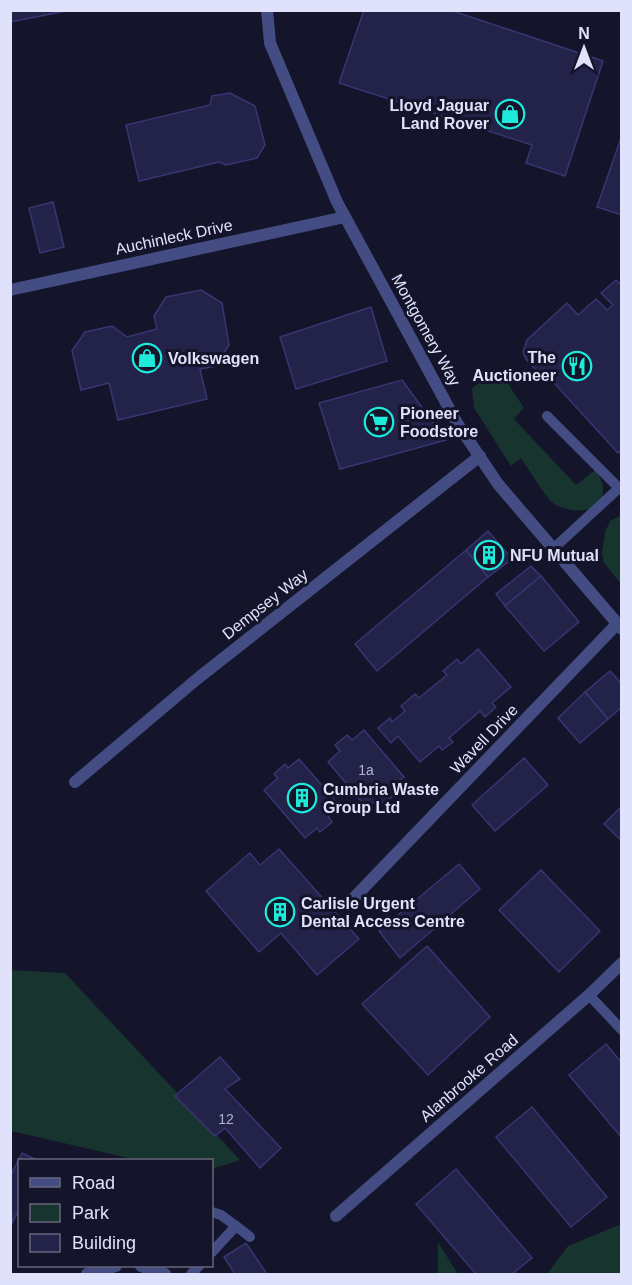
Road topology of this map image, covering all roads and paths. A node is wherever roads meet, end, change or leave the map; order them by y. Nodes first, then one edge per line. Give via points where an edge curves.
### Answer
1 (267, 10) edge
2 (345, 217) junction
3 (10, 290) edge
4 (547, 416) dead end
5 (480, 456) junction
6 (621, 488) edge
7 (553, 549) junction
8 (619, 626) edge
9 (75, 782) dead end
10 (349, 903) dead end
11 (621, 963) edge
12 (589, 995) junction
13 (621, 1030) edge
14 (213, 1212) edge
15 (336, 1216) dead end
16 (236, 1226) junction
17 (250, 1237) dead end
18 (213, 1251) edge
19 (113, 1267) edge
20 (144, 1267) edge
21 (87, 1275) edge
22 (165, 1275) edge

1 - 2 street, Montgomery Way via 270,43
2 - 3 street, Auchinleck Drive
2 - 5 street, Montgomery Way via 457,423
4 - 6 lane
5 - 7 street, Montgomery Way via 498,484
5 - 9 street, Dempsey Way via 197,679
6 - 7 lane
7 - 8 street, Montgomery Way
8 - 10 street, Wavell Drive
11 - 12 street, Alanbrooke Road
12 - 13 lane
12 - 15 street, Alanbrooke Road
14 - 16 lane
16 - 17 lane
16 - 18 lane
19 - 21 street
20 - 22 street

